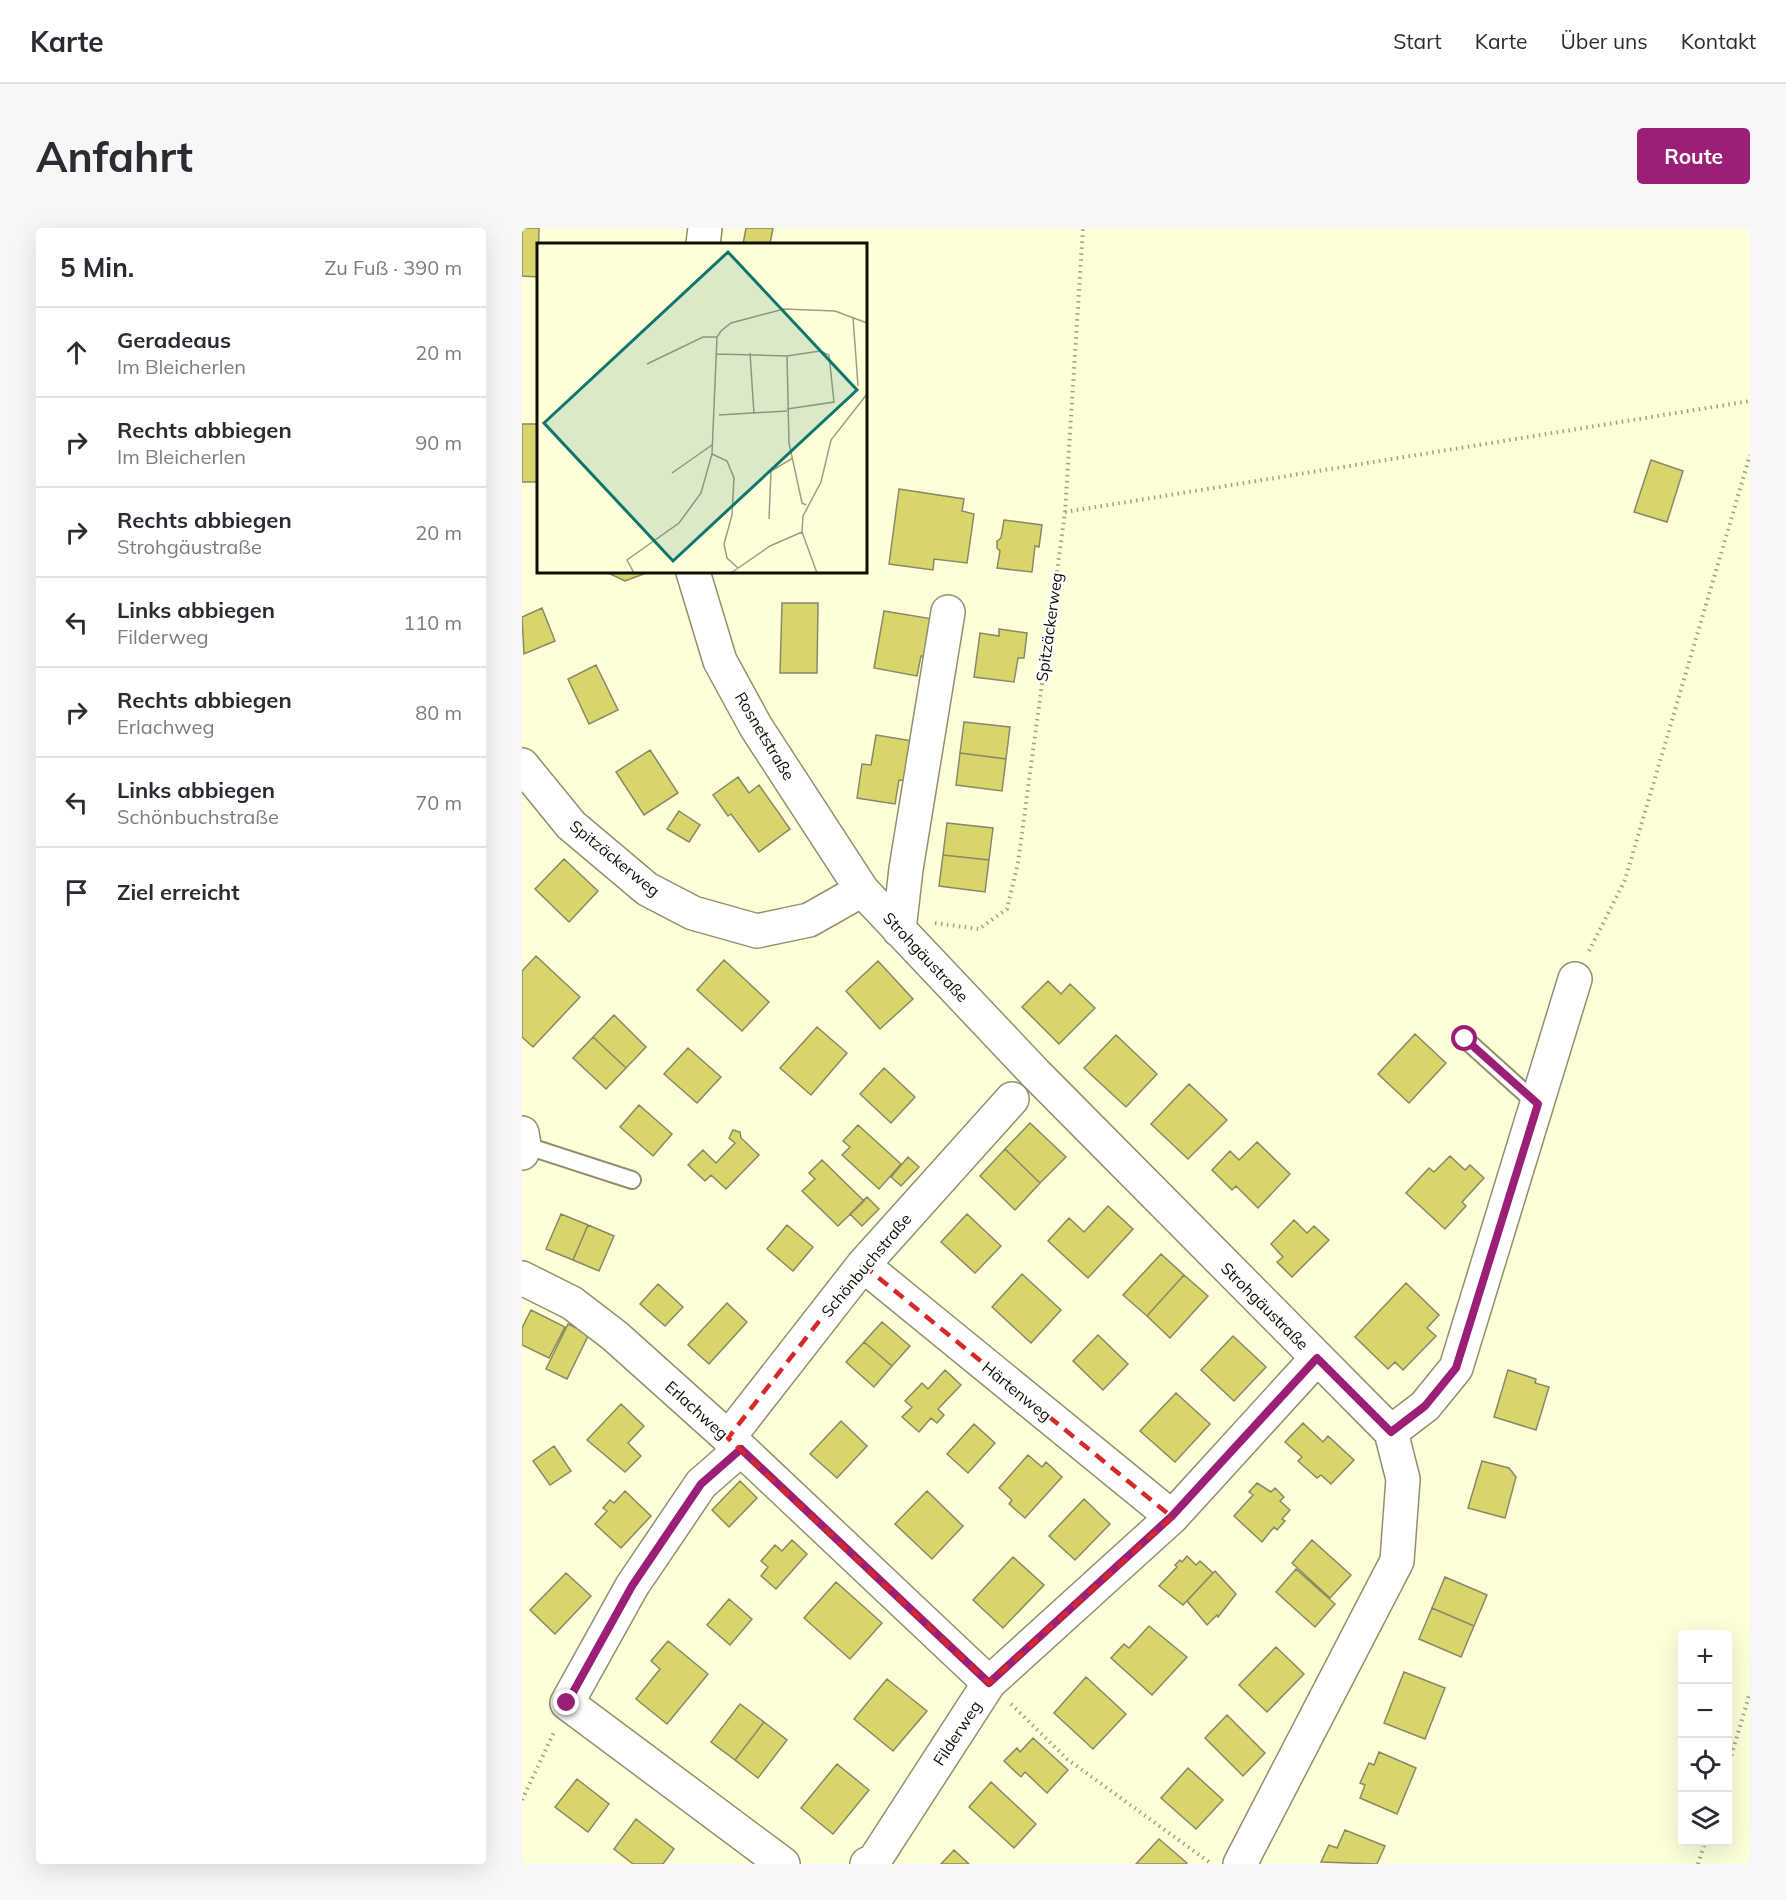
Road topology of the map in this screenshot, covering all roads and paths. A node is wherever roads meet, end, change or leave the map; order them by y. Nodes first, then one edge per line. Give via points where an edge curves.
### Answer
1 (705, 228) edge
2 (1083, 228) edge
3 (703, 243) edge
4 (1750, 401) edge
5 (1750, 455) edge
6 (1065, 512) junction
7 (693, 573) edge
8 (948, 612) dead end
9 (522, 765) edge
10 (862, 890) junction
11 (899, 930) junction
12 (1575, 979) joint
13 (1465, 1039) dead end
14 (1012, 1099) dead end
15 (1538, 1104) junction
16 (523, 1144) edge
17 (632, 1180) dead end
18 (863, 1265) junction
19 (522, 1278) edge
20 (1317, 1358) junction
21 (1391, 1432) junction
22 (734, 1444) junction
23 (1172, 1516) junction
24 (989, 1683) junction
25 (1750, 1692) edge
26 (567, 1703) junction
27 (1732, 1753) edge
28 (522, 1800) edge
29 (1704, 1846) edge
30 (783, 1864) edge
31 (867, 1864) edge
32 (1212, 1864) edge
33 (1240, 1864) edge
34 (1698, 1864) edge

1 - 3 street
2 - 6 path, Spitzäckerweg
4 - 6 path
5 - 12 path via 1624,880
6 - 11 path, Spitzäckerweg via 1018,863 1007,909 980,928 919,921
7 - 10 street, Rosnetstraße via 720,661 756,727
8 - 11 street
9 - 10 street, Spitzäckerweg via 571,825 647,889 693,913 757,931 809,920
10 - 11 street, Strohgäustraße
11 - 20 street, Strohgäustraße
12 - 15 street
13 - 15 lane
14 - 18 street, Schönbuchstraße
15 - 21 street via 1456,1368 1425,1406
16 - 17 lane
18 - 22 street, Schönbuchstraße
18 - 23 street, Härtenweg
19 - 22 street, Erlachweg via 572,1304 615,1336
20 - 21 street, Strohgäustraße
20 - 23 street, Filderweg
21 - 33 street via 1403,1479 1397,1561
22 - 24 street, Erlachweg
22 - 26 street, Schönbuchstraße via 701,1484 632,1586
23 - 24 street, Filderweg
24 - 31 street, Filderweg via 874,1861
24 - 32 path via 1067,1759
25 - 27 path
26 - 28 path
26 - 30 street
29 - 34 path

